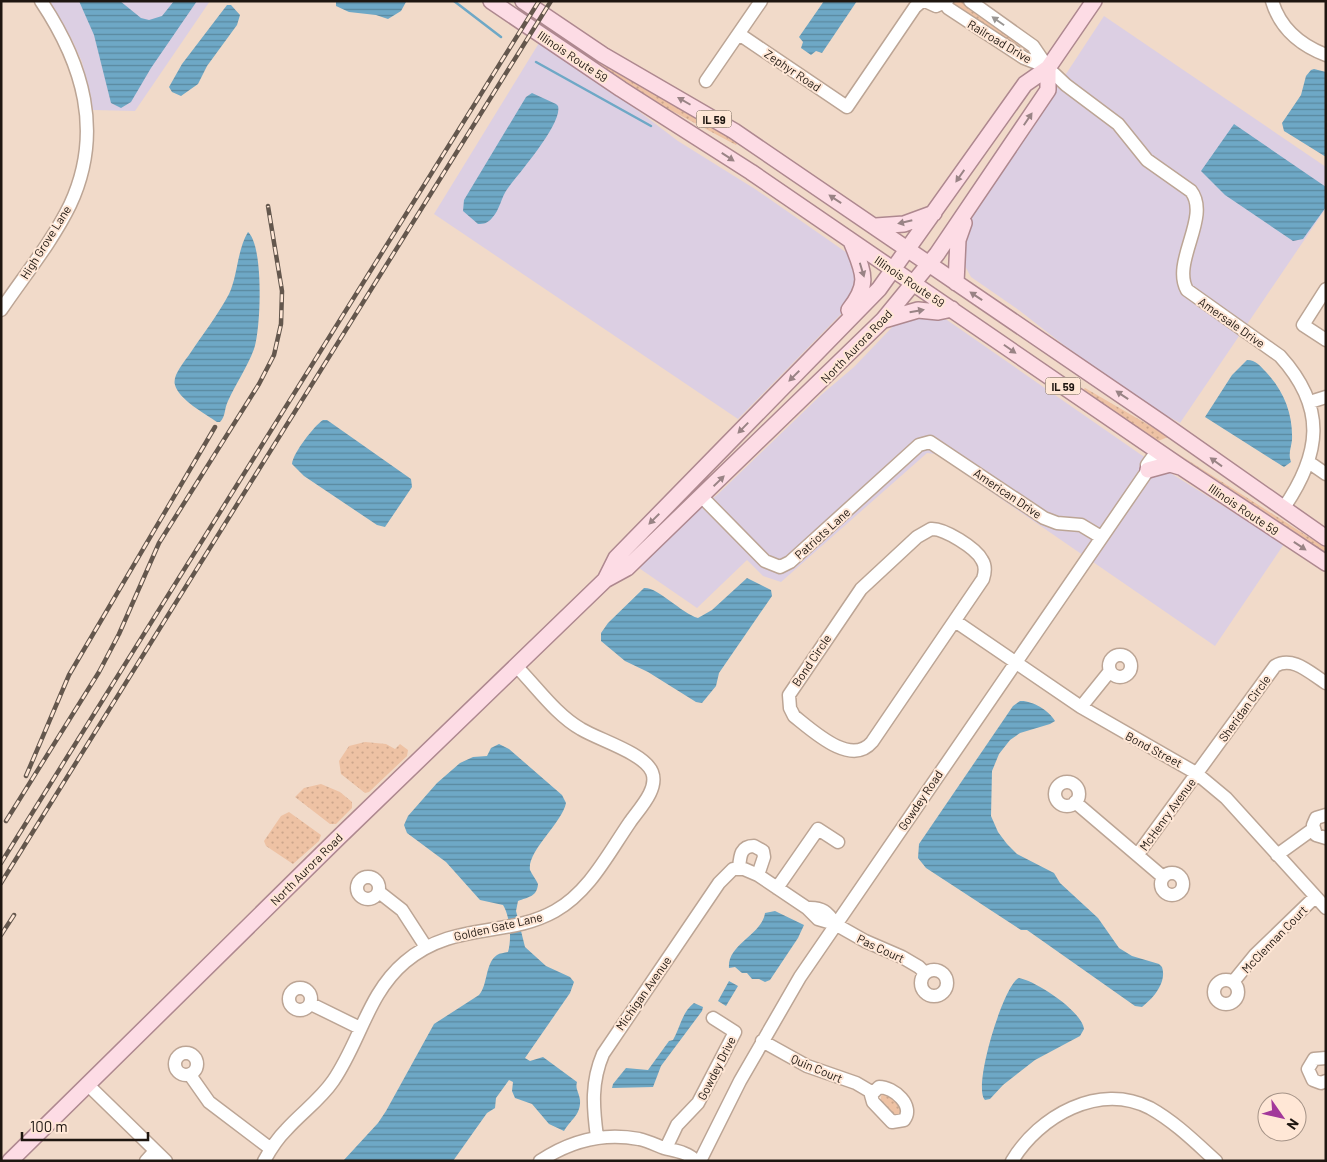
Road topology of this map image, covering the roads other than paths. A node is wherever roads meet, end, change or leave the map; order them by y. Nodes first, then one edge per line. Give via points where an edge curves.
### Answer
1 (41, 1) edge
2 (491, 1) edge
3 (522, 1) edge
4 (760, 1) edge
5 (923, 1) edge
6 (970, 1) edge
7 (1094, 1) edge
8 (1272, 1) edge
9 (946, 2) edge
10 (739, 34) junction
11 (1326, 55) edge
12 (1048, 68) junction
13 (706, 81) dead end
14 (968, 208) junction
15 (934, 214) junction
16 (876, 226) junction
17 (852, 241) junction
18 (908, 250) junction
19 (929, 264) junction
20 (894, 270) junction
21 (956, 283) junction
22 (914, 284) junction
23 (1326, 289) edge
24 (952, 309) junction
25 (1, 310) edge
26 (883, 320) junction
27 (1326, 340) edge
28 (815, 355) junction
29 (1326, 397) edge
30 (1310, 402) junction
31 (1183, 438) junction
32 (919, 446) joint
33 (1157, 451) junction
34 (1310, 462) junction
35 (1181, 467) junction
36 (1148, 470) junction
37 (1326, 474) edge
38 (702, 497) junction
39 (1283, 509) junction
40 (1101, 537) junction
41 (1326, 538) edge
42 (1326, 563) edge
43 (605, 580) junction
44 (954, 621) junction
45 (1014, 662) junction
46 (516, 666) junction
47 (1110, 671) dead end
48 (1326, 683) edge
49 (1081, 707) junction
50 (1196, 773) junction
51 (1075, 802) dead end
52 (1326, 816) edge
53 (1313, 829) junction
54 (1326, 838) edge
55 (838, 842) dead end
56 (1138, 854) junction
57 (1277, 855) junction
58 (739, 869) junction
59 (758, 875) junction
60 (1163, 877) dead end
61 (777, 888) junction
62 (378, 892) dead end
63 (1315, 897) junction
64 (1326, 908) edge
65 (835, 924) junction
66 (426, 947) junction
67 (925, 973) dead end
68 (1233, 982) dead end
69 (311, 1004) dead end
70 (713, 1018) dead end
71 (360, 1028) junction
72 (762, 1041) junction
73 (1326, 1058) edge
74 (190, 1075) dead end
75 (1326, 1081) edge
76 (87, 1084) junction
77 (873, 1092) dead end
78 (598, 1137) junction
79 (666, 1148) junction
80 (271, 1149) junction
81 (151, 1156) edge
82 (10, 1161) edge
83 (166, 1161) edge
84 (264, 1161) edge
85 (540, 1161) edge
86 (677, 1161) edge
87 (696, 1161) edge
88 (700, 1161) edge
89 (1012, 1161) edge
90 (1216, 1161) edge

1 - 25 street, High Grove Lane via 68,47 78,73 86,116 85,152 70,205
2 -> 17 main road, Illinois Route 59 / IL 59
16 -> 3 main road, Illinois Route 59 / IL 59 via 734,131 603,55
4 - 10 street
5 - 9 street via 936,6
5 - 10 street, Zephyr Road via 915,6 847,107
12 -> 6 street, Railroad Drive via 1033,46
7 - 12 main road, North Aurora Road
8 - 11 street via 1292,36
9 - 12 street, Railroad Drive via 948,8 1021,56
10 - 13 street
14 -> 12 main road, North Aurora Road via 1048,90
12 -> 15 main road, North Aurora Road via 1025,84
12 - 30 street, Amersale Drive via 1110,117 1147,160 1195,196 1197,209 1183,284 1191,294 1280,356 1293,370
14 - 19 main road, North Aurora Road
14 - 21 main road via 958,240
15 -> 16 main road via 904,224
15 - 18 main road, North Aurora Road
16 - 18 main road, Illinois Route 59 / IL 59
17 - 20 main road, Illinois Route 59 / IL 59
17 -> 28 main road via 863,269 863,287
18 - 19 main road, Illinois Route 59 / IL 59
18 - 20 main road, North Aurora Road
19 - 21 main road, Illinois Route 59 / IL 59
19 - 22 main road, North Aurora Road
20 - 22 main road, Illinois Route 59 / IL 59
20 - 28 main road, North Aurora Road via 858,313
31 -> 21 main road, Illinois Route 59 / IL 59
22 - 24 main road, Illinois Route 59 / IL 59
22 - 26 main road, North Aurora Road
23 - 27 street via 1302,325
26 -> 24 main road via 918,310 938,312
24 -> 33 main road, Illinois Route 59 / IL 59
38 -> 26 main road, North Aurora Road
28 -> 43 main road, North Aurora Road via 616,558
29 - 30 street
30 - 34 street, Amersale Drive via 1314,428
31 - 33 main road
39 -> 31 main road, Illinois Route 59 / IL 59
32 - 38 street, Patriots Lane via 790,562 780,567 765,561
32 - 40 street, American Drive via 934,443 1044,518 1081,525
33 - 35 main road, Illinois Route 59 / IL 59
33 - 36 street, Gowdey Road via 1147,465
34 - 37 street
34 - 39 street, Amersale Drive
35 - 36 main road via 1170,464
35 -> 42 main road, Illinois Route 59 / IL 59
36 - 40 street, Gowdey Road
38 - 43 main road, North Aurora Road via 627,568
39 - 41 main road, Illinois Route 59 / IL 59
40 - 45 street, Gowdey Road
43 - 46 main road, North Aurora Road
44 - 44 street, Bond Circle via 864,750 852,752 841,749 792,712 788,702 792,689 861,589 917,537 931,529 944,530 976,552 983,561 983,579
44 - 45 street, Bond Street
45 - 49 street, Bond Street
45 - 65 street, Gowdey Road
46 - 66 street, Golden Gate Lane via 572,722 641,760 650,769 653,780 646,799 586,886 555,911 529,921 458,935
46 - 76 main road, North Aurora Road
47 - 49 street
48 - 50 street, Sheridan Circle via 1293,663 1275,666
49 - 50 street, Bond Street
50 - 56 street, McHenry Avenue
50 - 57 street, Bond Street via 1226,798
51 - 56 street
52 - 53 street via 1316,818
53 - 54 street via 1316,835
53 - 57 street
55 - 61 street via 818,829
56 - 60 street
57 - 63 street, Bond Street
58 - 59 street
58 - 59 street via 742,851 754,846 763,851 764,857
58 - 78 street, Michigan Avenue via 728,873 719,883 602,1054 594,1083 593,1106
59 - 61 street
61 - 65 street via 807,908 828,912
62 - 66 street via 402,910
63 - 64 street, Bond Street
63 - 68 street, McClennan Court via 1255,955
65 - 67 street, Pas Court via 919,966
65 - 72 street, Gowdey Road
66 - 71 street, Golden Gate Lane via 386,980
69 - 71 street
70 - 79 street, Gowdey Drive via 735,1032 698,1103 677,1124
71 - 80 street, Golden Gate Lane via 326,1091
72 - 77 street, Quin Court via 806,1066
72 - 88 street, Gowdey Road
73 - 75 street via 1314,1059 1308,1069 1313,1080
74 - 80 street via 209,1102
76 - 81 street
76 - 82 main road, North Aurora Road
78 - 79 street via 628,1137
78 - 85 street via 576,1142
79 - 86 street
79 - 87 street
80 - 84 street, Golden Gate Lane
81 - 83 street
89 - 90 street via 1028,1138 1048,1120 1071,1108 1108,1100 1150,1108 1186,1133

